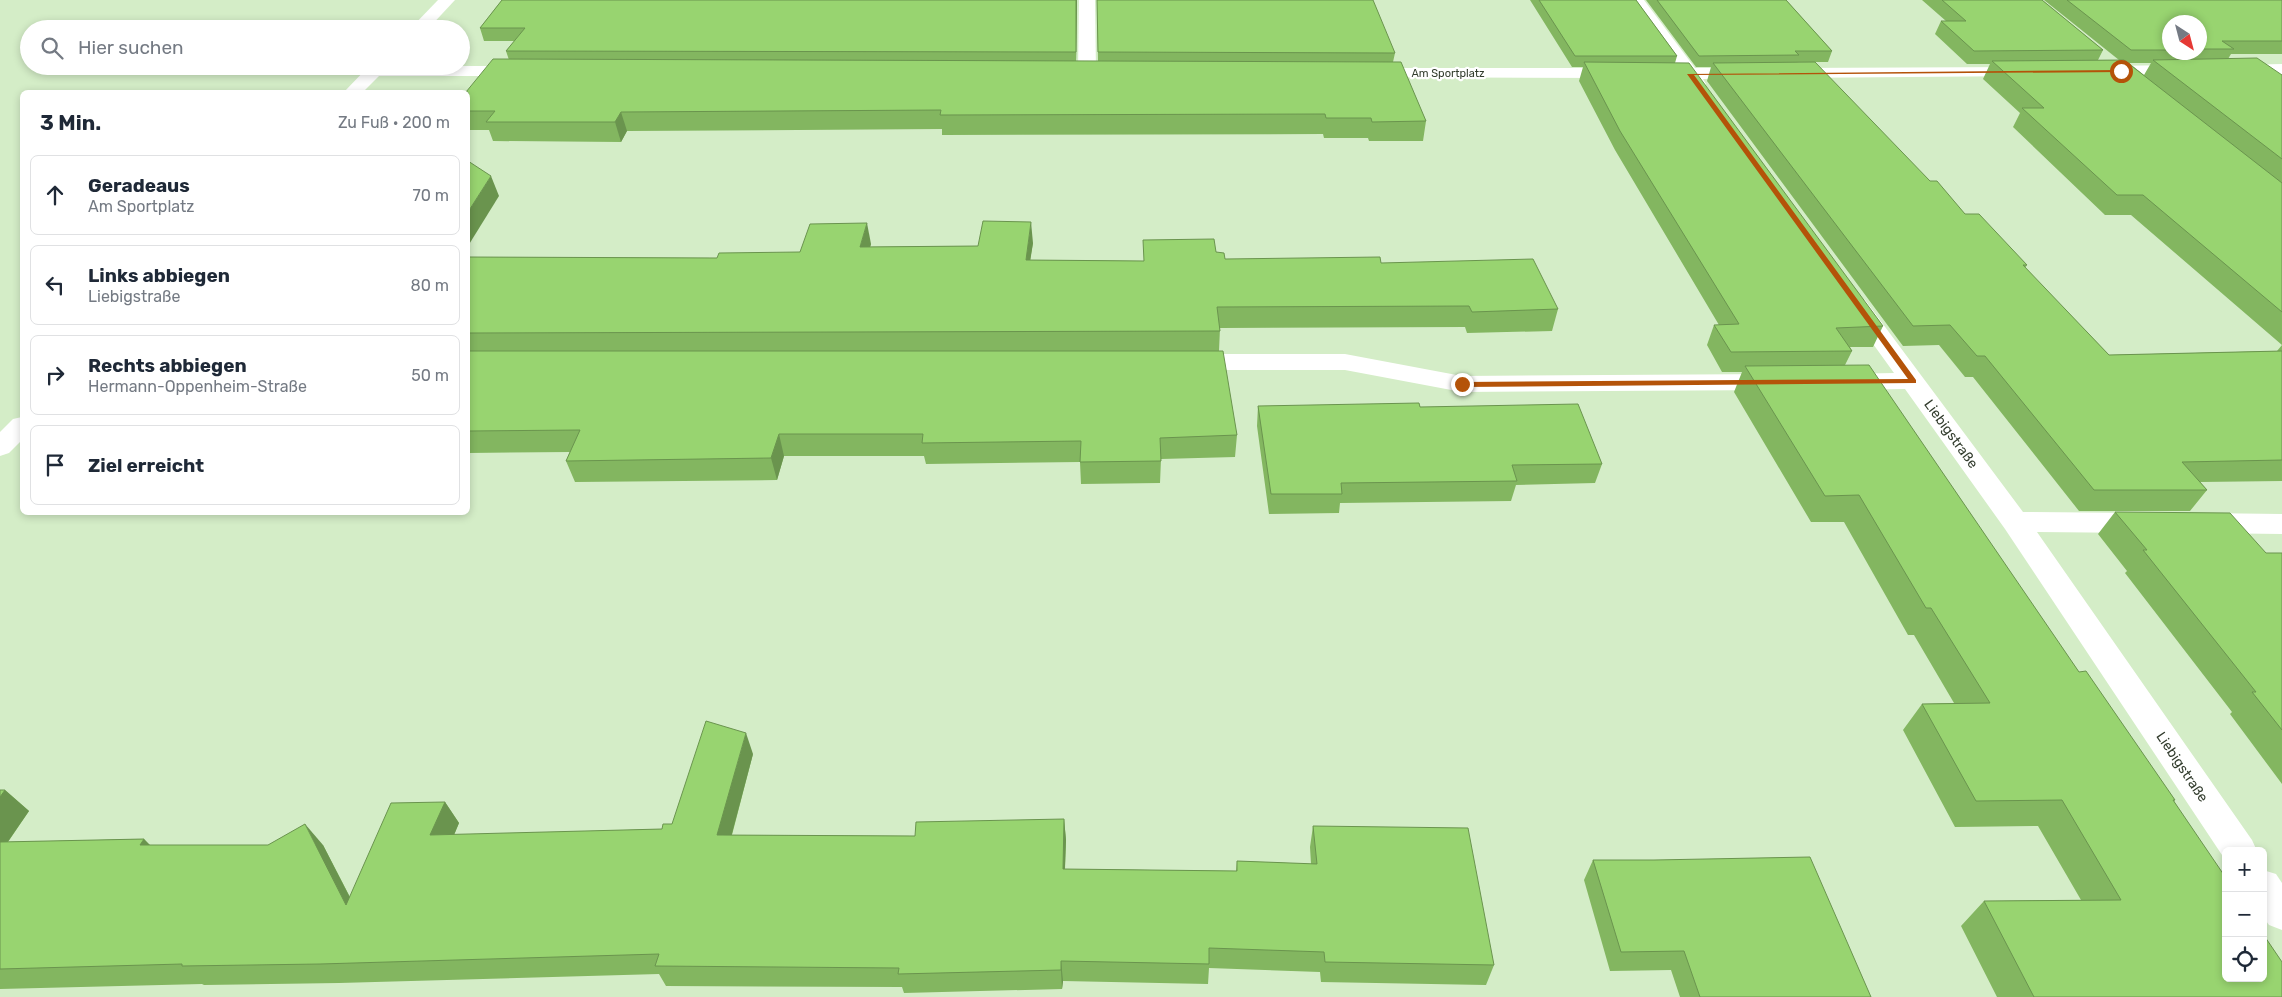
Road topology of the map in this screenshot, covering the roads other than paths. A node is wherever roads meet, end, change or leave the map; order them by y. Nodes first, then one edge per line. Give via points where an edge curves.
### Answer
1 (447, 0) edge
2 (1087, 0) edge
3 (1636, 0) edge
4 (427, 20) edge
5 (2099, 53) edge
6 (2282, 69) edge
7 (470, 70) edge
8 (2197, 70) edge
9 (2216, 70) edge
10 (538, 71) edge
11 (2082, 71) edge
12 (2121, 71) junction
13 (1067, 72) edge
14 (1087, 72) junction
15 (1107, 72) edge
16 (1354, 72) edge
17 (2043, 72) edge
18 (1690, 74) junction
19 (370, 75) edge
20 (355, 90) edge
21 (2144, 90) edge
22 (1714, 106) edge
23 (1843, 284) edge
24 (1165, 362) edge
25 (1913, 381) junction
26 (20, 427) edge
27 (0, 447) edge
28 (2015, 522) junction
29 (2282, 524) edge
30 (2236, 847) edge
31 (2267, 892) edge
32 (2282, 913) edge

1 - 4 street
2 - 14 street
3 - 18 street
5 - 12 street
6 - 9 street
7 - 10 street
8 - 12 street
11 - 12 street
12 - 21 street
13 - 14 street
14 - 15 street
16 - 18 street, Am Sportplatz
17 - 18 street, Am Sportplatz
18 - 22 street
19 - 20 street
23 - 25 street, Liebigstraße
24 - 25 street via 1344,362 1462,384
25 - 28 street, Liebigstraße
26 - 27 street
28 - 29 street
28 - 30 street, Liebigstraße
31 - 32 street

